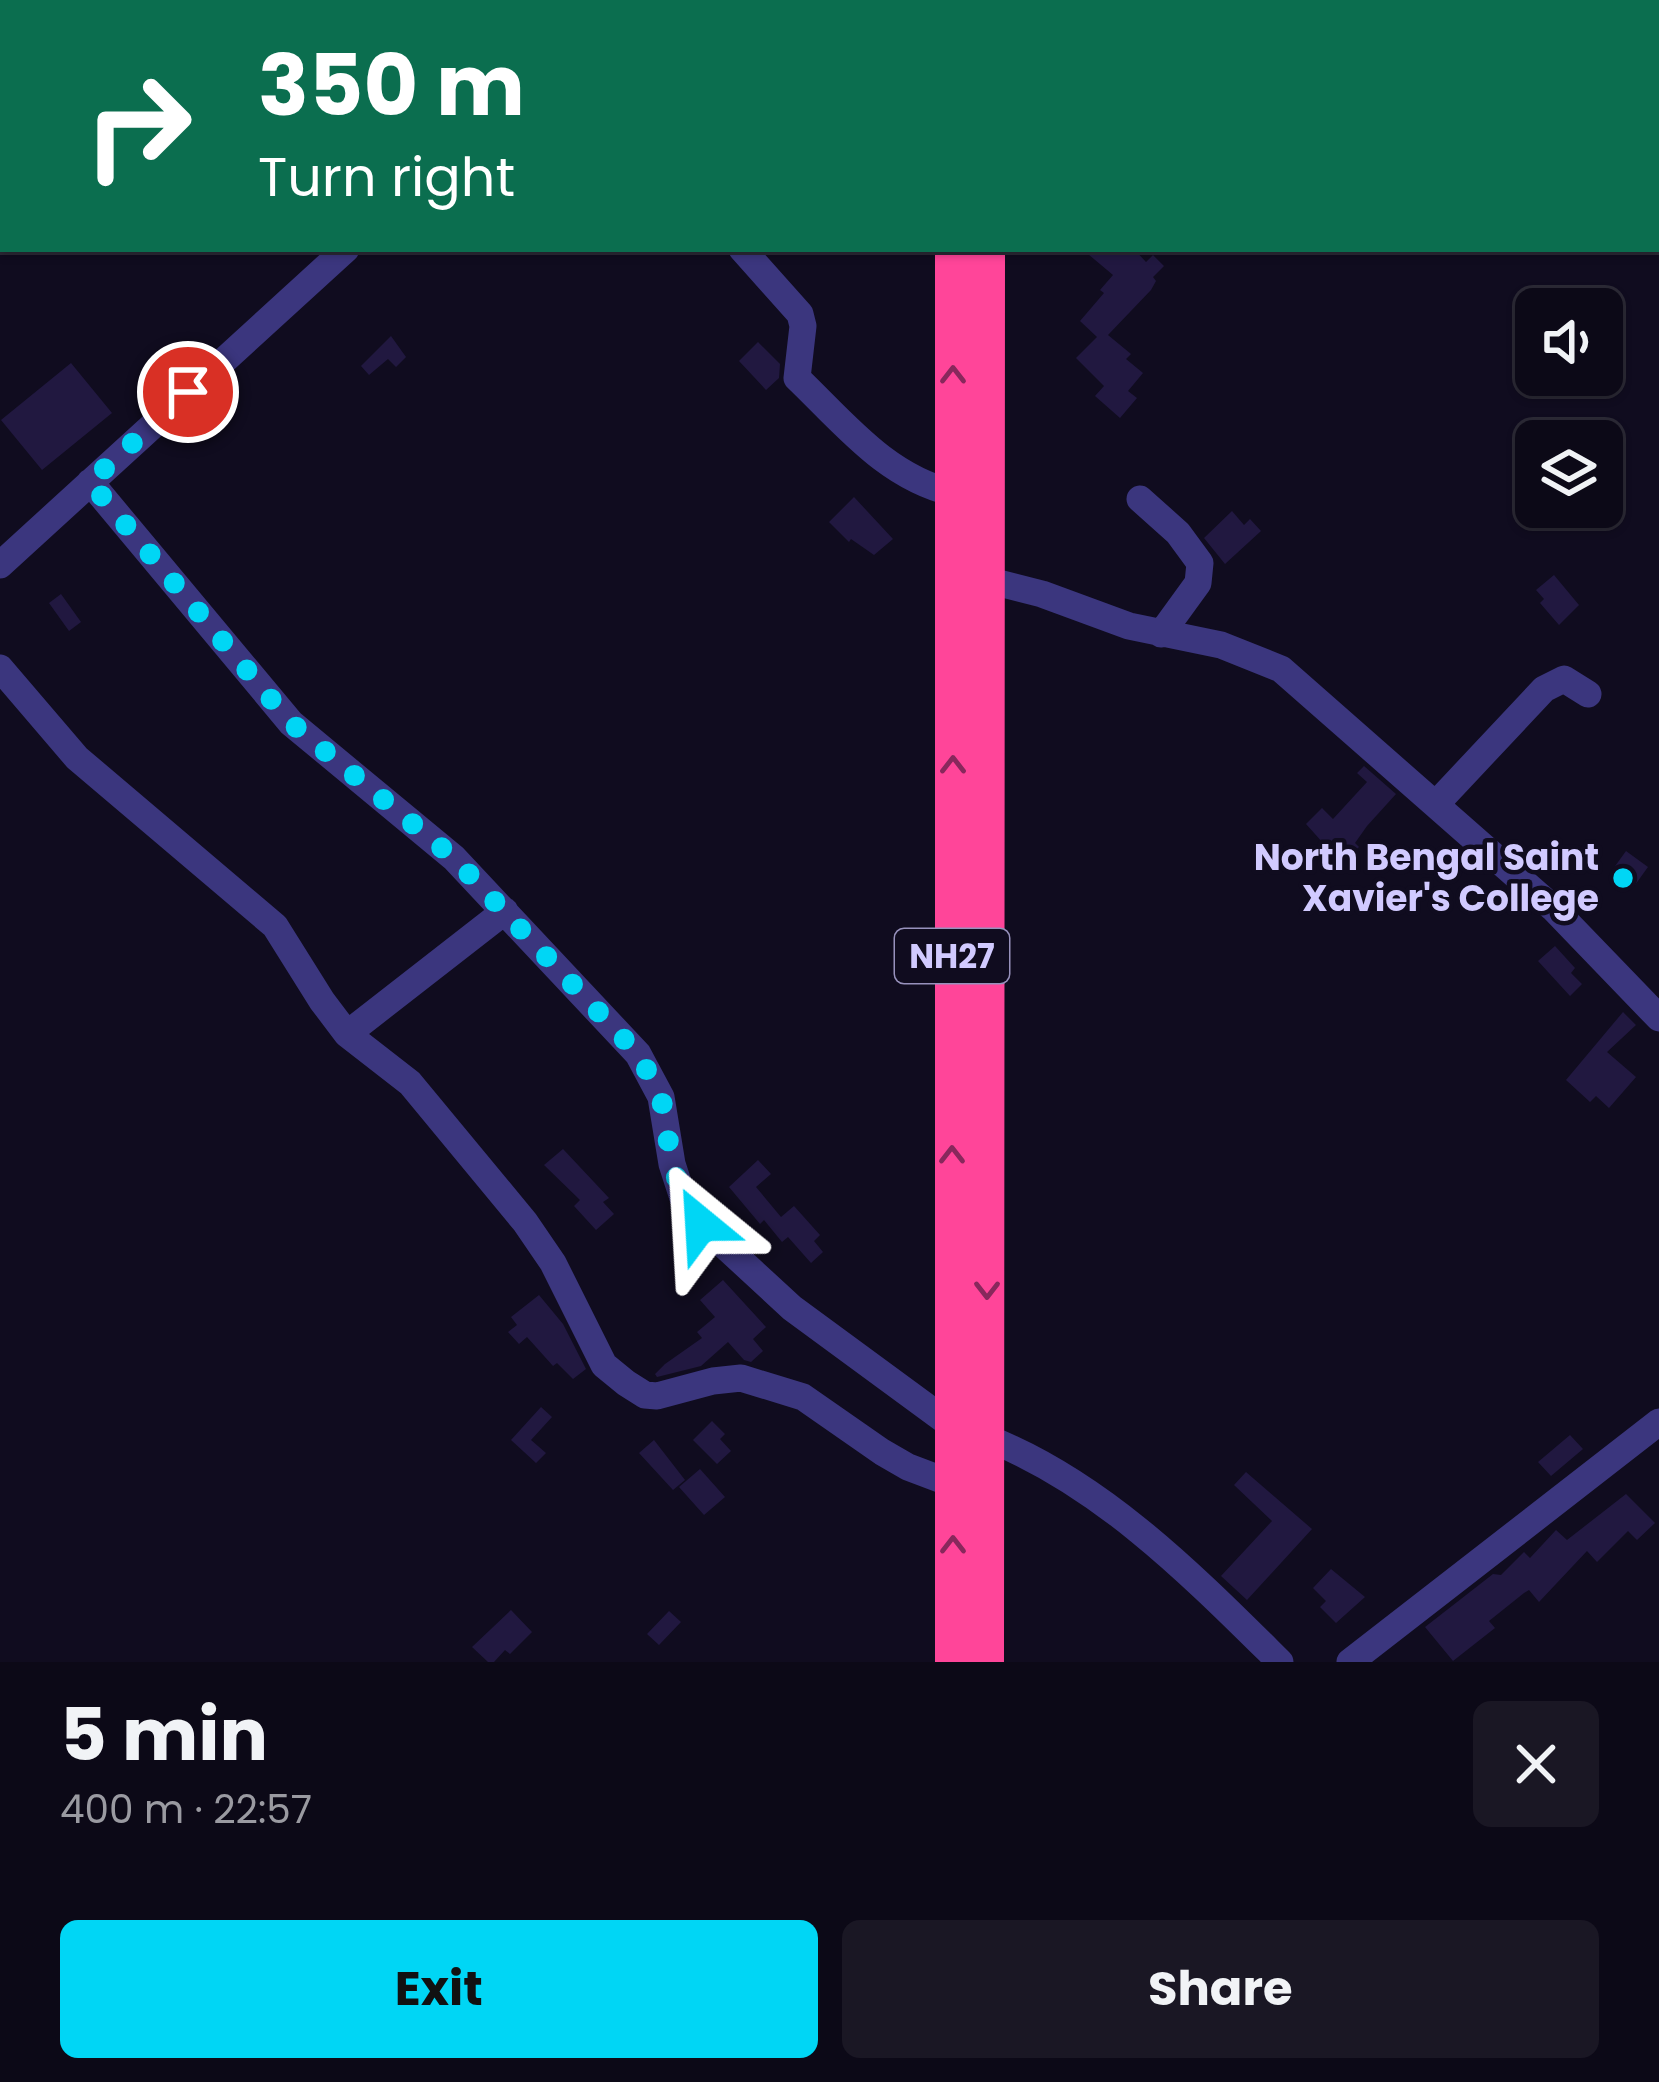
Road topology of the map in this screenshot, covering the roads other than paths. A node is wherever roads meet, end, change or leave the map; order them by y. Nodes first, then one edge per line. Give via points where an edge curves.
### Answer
1 (343, 252) edge
2 (745, 252) edge
3 (953, 252) edge
4 (987, 252) edge
5 (90, 482) junction
6 (953, 493) junction
7 (1140, 499) dead end
8 (0, 565) edge
9 (987, 580) junction
10 (1161, 634) junction
11 (0, 668) edge
12 (1588, 694) dead end
13 (1437, 803) junction
14 (505, 911) junction
15 (1659, 1018) edge
16 (347, 1034) junction
17 (1659, 1422) edge
18 (970, 1433) junction
19 (953, 1484) junction
20 (953, 1662) edge
21 (986, 1662) edge
22 (1280, 1662) edge
23 (1350, 1662) edge

1 - 5 street
2 - 6 street via 800,314 797,378 880,459
6 -> 3 highway, NH27
4 - 9 highway, NH27
5 - 8 street
5 - 14 street via 291,723 454,858
18 -> 6 highway, NH27
7 - 10 street via 1200,563 1198,583
9 - 10 street
9 -> 18 highway, NH27
10 - 13 street via 1282,669
11 - 16 street via 77,758 275,926
12 - 13 street via 1564,679 1544,688
13 - 15 street
14 - 16 street
14 - 18 street via 638,1054 661,1096 684,1201 701,1224 792,1308
16 - 19 street via 410,1082 525,1222 604,1365 626,1384 657,1396 740,1378 803,1397 895,1460
17 - 23 street
18 - 19 highway, NH27
18 - 21 highway, NH27
18 - 22 street via 1070,1478 1202,1584
20 -> 19 highway, NH27

